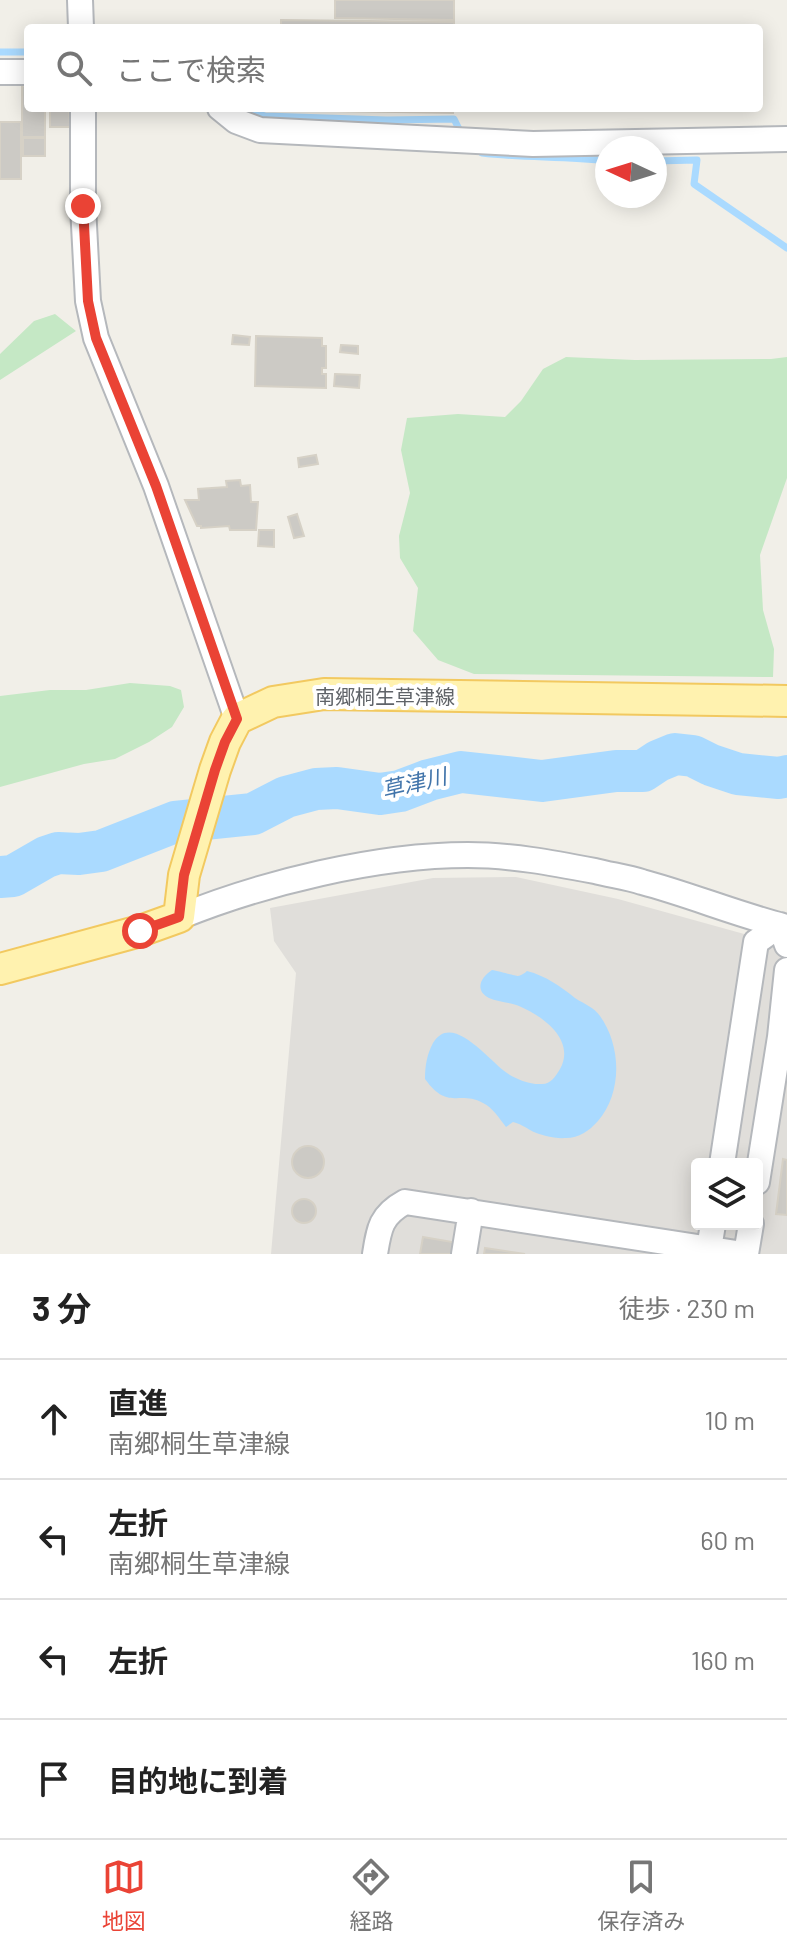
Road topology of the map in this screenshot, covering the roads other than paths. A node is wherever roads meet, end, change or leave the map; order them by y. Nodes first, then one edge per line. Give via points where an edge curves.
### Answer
1 (80, 0) edge
2 (81, 24) edge
3 (0, 72) edge
4 (24, 72) edge
5 (83, 112) edge
6 (225, 112) edge
7 (787, 139) edge
8 (787, 701) edge
9 (237, 719) junction
10 (179, 917) junction
11 (785, 933) edge
12 (0, 969) edge
13 (787, 970) edge
14 (742, 1031) junction
15 (783, 1037) edge
16 (762, 1152) junction
17 (724, 1155) edge
18 (761, 1158) edge
19 (471, 1211) junction
20 (712, 1230) edge
21 (750, 1230) edge
22 (709, 1249) junction
23 (375, 1254) edge
24 (464, 1254) edge
25 (745, 1254) edge

1 - 2 street
3 - 4 street
5 - 9 street via 88,301 96,338 156,486
6 - 7 street via 260,130 419,139 533,144
8 - 9 main road, 南郷桐生草津線 via 324,694 273,702
9 - 10 main road via 215,770 184,875
10 - 11 street via 322,873 469,855 556,863 642,882
10 - 12 main road
11 - 14 street via 756,942
13 - 15 street
14 - 15 street
14 - 17 street
15 - 16 street
16 - 17 street
16 - 18 street
19 - 22 street
19 - 23 street via 405,1202 383,1221
19 - 24 street
20 - 22 street
21 - 25 street
22 - 25 street

